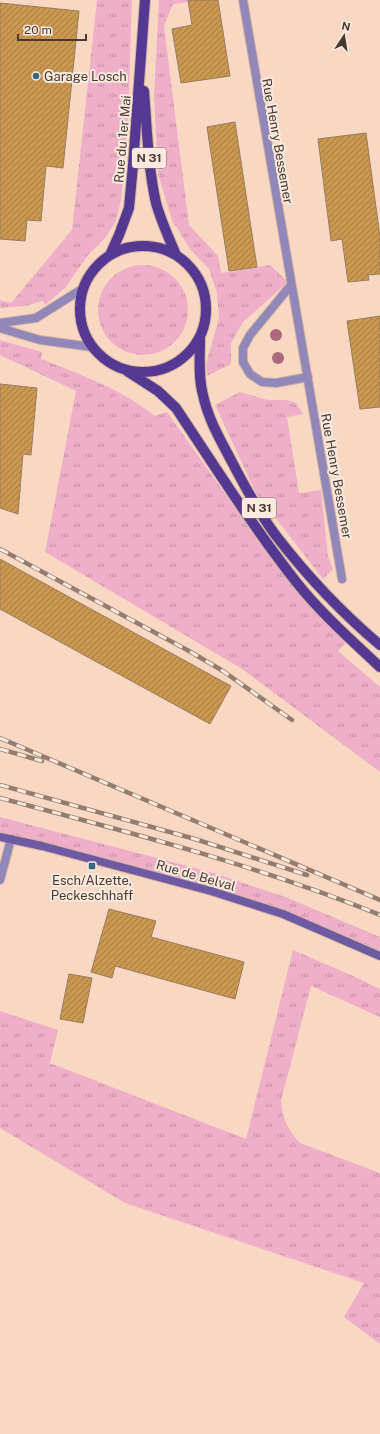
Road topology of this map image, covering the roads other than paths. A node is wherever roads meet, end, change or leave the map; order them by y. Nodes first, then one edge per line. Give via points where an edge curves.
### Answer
1 (145, 0) edge
2 (243, 0) edge
3 (141, 57) junction
4 (110, 255) junction
5 (176, 255) junction
6 (291, 285) junction
7 (82, 289) junction
8 (0, 324) edge
9 (0, 328) edge
10 (200, 338) junction
11 (92, 347) junction
12 (124, 369) junction
13 (308, 377) junction
14 (342, 579) dead end
15 (380, 645) edge
16 (380, 667) edge
17 (0, 837) edge
18 (11, 839) junction
19 (0, 880) edge
20 (380, 956) edge

1 - 3 main road, N 31
2 - 6 street, Rue Henry Bessemer
3 - 4 main road, Rue du 1er Mai / N 31 via 129,208
3 - 5 main road, Rue du 1er Mai / N 31 via 149,164 156,204
4 - 5 main road, N 31 via 126,248 143,245 160,248
4 - 7 main road, N 31 via 98,264
5 - 10 main road, N 31 via 191,267 201,283 206,301 206,320
6 - 13 street, Rue Henry Bessemer
6 - 13 street via 250,335 243,348 243,362 250,374 262,382 276,383
7 - 8 street via 36,318
7 - 11 main road, N 31 via 80,319 84,334
9 - 11 street via 40,340
10 - 12 main road, N 31 via 185,356 159,370 142,372
10 - 15 main road, N 31 via 202,395 215,431 245,487 277,536 315,582
11 - 12 main road, N 31 via 106,360
12 - 16 main road, N 31 via 158,391 176,408 298,584
13 - 14 street, Rue Henry Bessemer
17 - 18 main road, Rue de Belval
18 - 19 street
18 - 20 main road, Rue de Belval via 211,891 283,914

